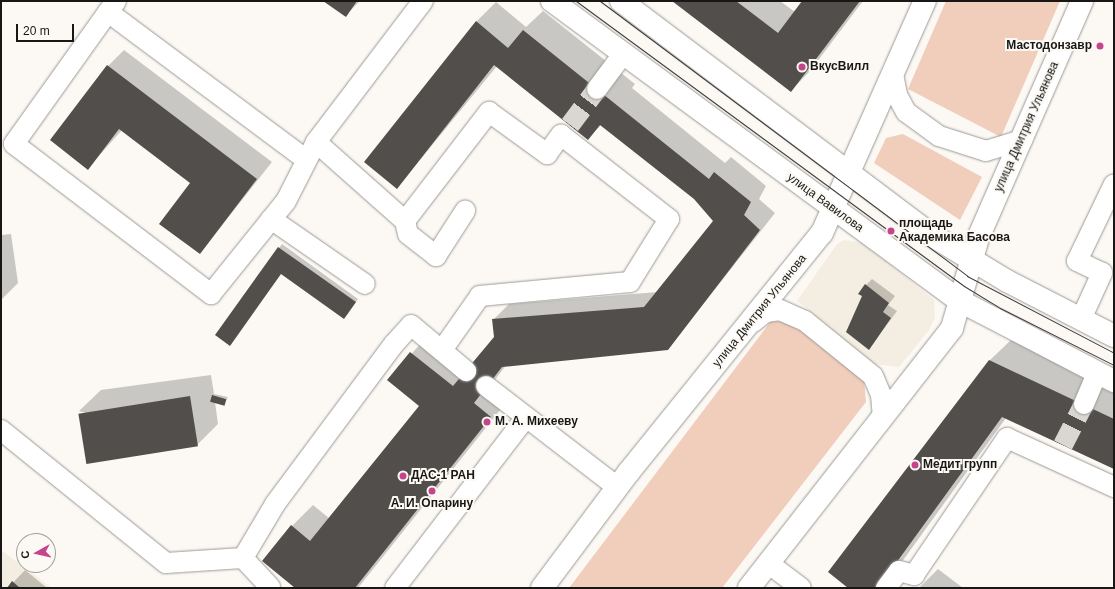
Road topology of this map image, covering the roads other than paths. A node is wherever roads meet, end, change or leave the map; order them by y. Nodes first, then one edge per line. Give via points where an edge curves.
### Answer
1 (423, 1) edge
2 (552, 1) edge
3 (621, 1) edge
4 (925, 1) edge
5 (1082, 1) edge
6 (112, 6) edge
7 (623, 54) junction
8 (892, 74) junction
9 (597, 89) tunnel mouth
10 (1022, 140) junction
11 (316, 142) junction
12 (305, 159) junction
13 (850, 173) junction
14 (1114, 184) edge
15 (833, 209) junction
16 (465, 211) dead end
17 (271, 219) junction
18 (405, 220) junction
19 (972, 261) junction
20 (365, 284) dead end
21 (960, 300) junction
22 (1081, 319) junction
23 (753, 322) junction
24 (1114, 336) edge
25 (442, 350) junction
26 (466, 371) dead end
27 (1105, 377) edge
28 (486, 386) dead end
29 (1084, 404) tunnel mouth
30 (526, 416) junction
31 (883, 416) junction
32 (1, 430) edge
33 (617, 487) junction
34 (1114, 487) edge
35 (243, 558) junction
36 (768, 563) junction
37 (271, 588) edge
38 (395, 588) edge
39 (542, 588) edge
40 (749, 588) edge
41 (800, 588) edge
42 (886, 588) edge

1 - 11 street
2 - 7 main road, улица Вавилова
3 - 13 main road
4 - 8 main road, улица Дмитрия Ульянова
5 - 10 main road, улица Дмитрия Ульянова
6 - 12 street
6 - 17 street via 14,144 211,294
7 - 9 street
7 - 15 main road, улица Вавилова
8 - 10 street via 897,95 906,112 939,136 986,150
8 - 13 main road, улица Дмитрия Ульянова
10 - 19 main road, улица Дмитрия Ульянова
11 - 12 street
11 - 18 street
12 - 17 street via 286,201
13 - 15 main road, улица Дмитрия Ульянова
13 - 19 main road via 931,235
14 - 22 street via 1077,261 1102,274
15 - 21 main road, улица Вавилова
15 - 23 main road, улица Дмитрия Ульянова via 822,233
16 - 18 street via 436,256 408,234
17 - 20 street
18 - 25 street via 489,112 547,154 565,130 669,219 630,282 480,296
19 - 21 main road, улица Дмитрия Ульянова
19 - 22 main road
21 - 27 main road, улица Вавилова
21 - 31 main road, улица Дмитрия Ульянова via 952,328
22 - 24 main road
23 - 31 street via 766,312 780,310 805,321 873,376 881,395
23 - 33 main road, улица Дмитрия Ульянова
25 - 26 street
25 - 35 street via 411,326 320,442
27 - 29 street
28 - 30 street
30 - 33 street
30 - 38 street
31 - 36 main road, улица Дмитрия Ульянова
32 - 35 street via 166,563
33 - 39 main road, улица Дмитрия Ульянова
34 - 42 street via 1058,451 1007,438 914,575 899,571
35 - 37 street
36 - 40 main road, улица Дмитрия Ульянова
36 - 41 street

